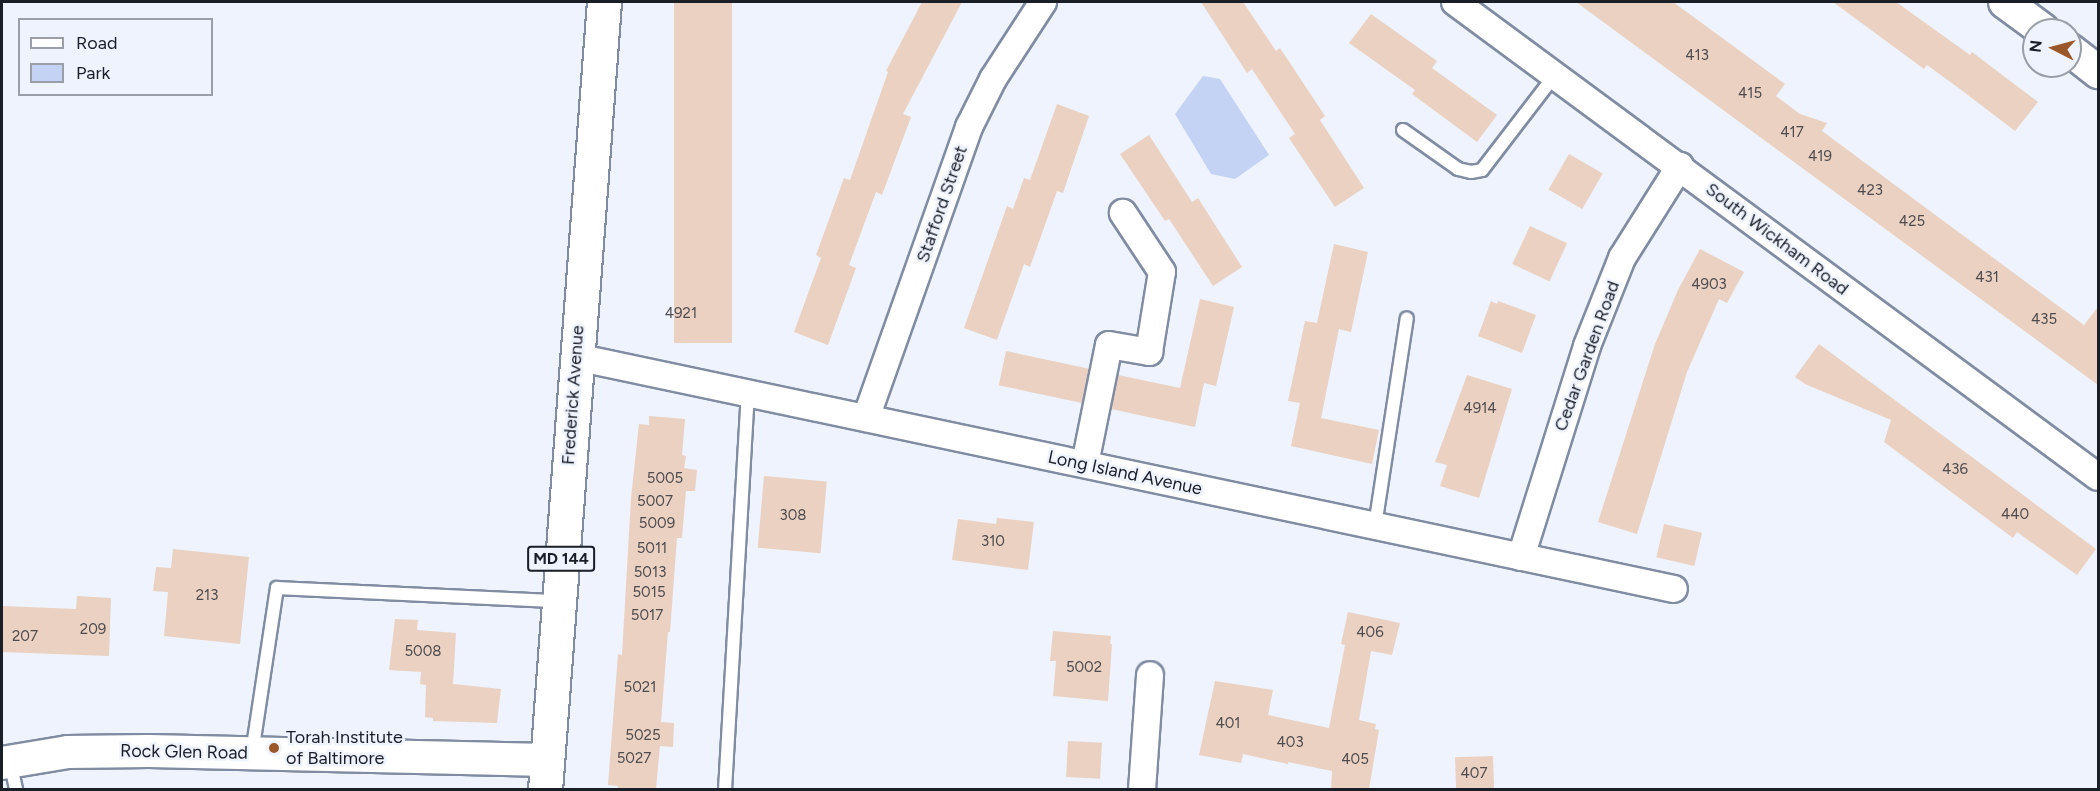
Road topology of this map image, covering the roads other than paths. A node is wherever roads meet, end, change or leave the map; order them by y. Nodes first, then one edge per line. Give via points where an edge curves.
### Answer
1 (603, 2) edge
2 (1043, 2) edge
3 (1455, 2) edge
4 (2005, 2) edge
5 (2027, 18) edge
6 (2082, 59) edge
7 (2098, 72) edge
8 (1555, 75) junction
9 (1403, 130) dead end
10 (1680, 166) junction
11 (1123, 213) dead end
12 (1407, 318) dead end
13 (576, 357) junction
14 (748, 393) junction
15 (866, 418) junction
16 (1084, 464) junction
17 (2098, 477) edge
18 (1375, 526) junction
19 (1521, 557) junction
20 (1674, 589) dead end
21 (558, 601) junction
22 (1150, 675) dead end
23 (252, 753) junction
24 (9, 771) edge
25 (546, 775) edge
26 (725, 789) edge
27 (1142, 789) edge

1 - 13 main road, Frederick Avenue / MD 144
2 - 15 street, Stafford Street via 993,79 969,127
3 - 8 street, South Wickham Road
4 - 5 street
6 - 7 street
8 - 9 lane via 1482,170 1458,169
8 - 10 street, South Wickham Road
10 - 17 street, South Wickham Road
10 - 19 street, Cedar Garden Road via 1622,258 1604,302 1564,414
11 - 16 street via 1162,272 1149,352 1109,345
12 - 18 lane
13 - 14 street, Long Island Avenue
13 - 21 main road, Frederick Avenue / MD 144
14 - 15 street, Long Island Avenue
14 - 26 lane
15 - 16 street, Long Island Avenue
16 - 18 street, Long Island Avenue
18 - 19 street, Long Island Avenue
19 - 20 street, Long Island Avenue
21 - 23 lane via 277,588
21 - 25 main road, Frederick Avenue / MD 144
22 - 27 street
23 - 24 street, Rock Glen Road via 68,752
23 - 25 street, Rock Glen Road

